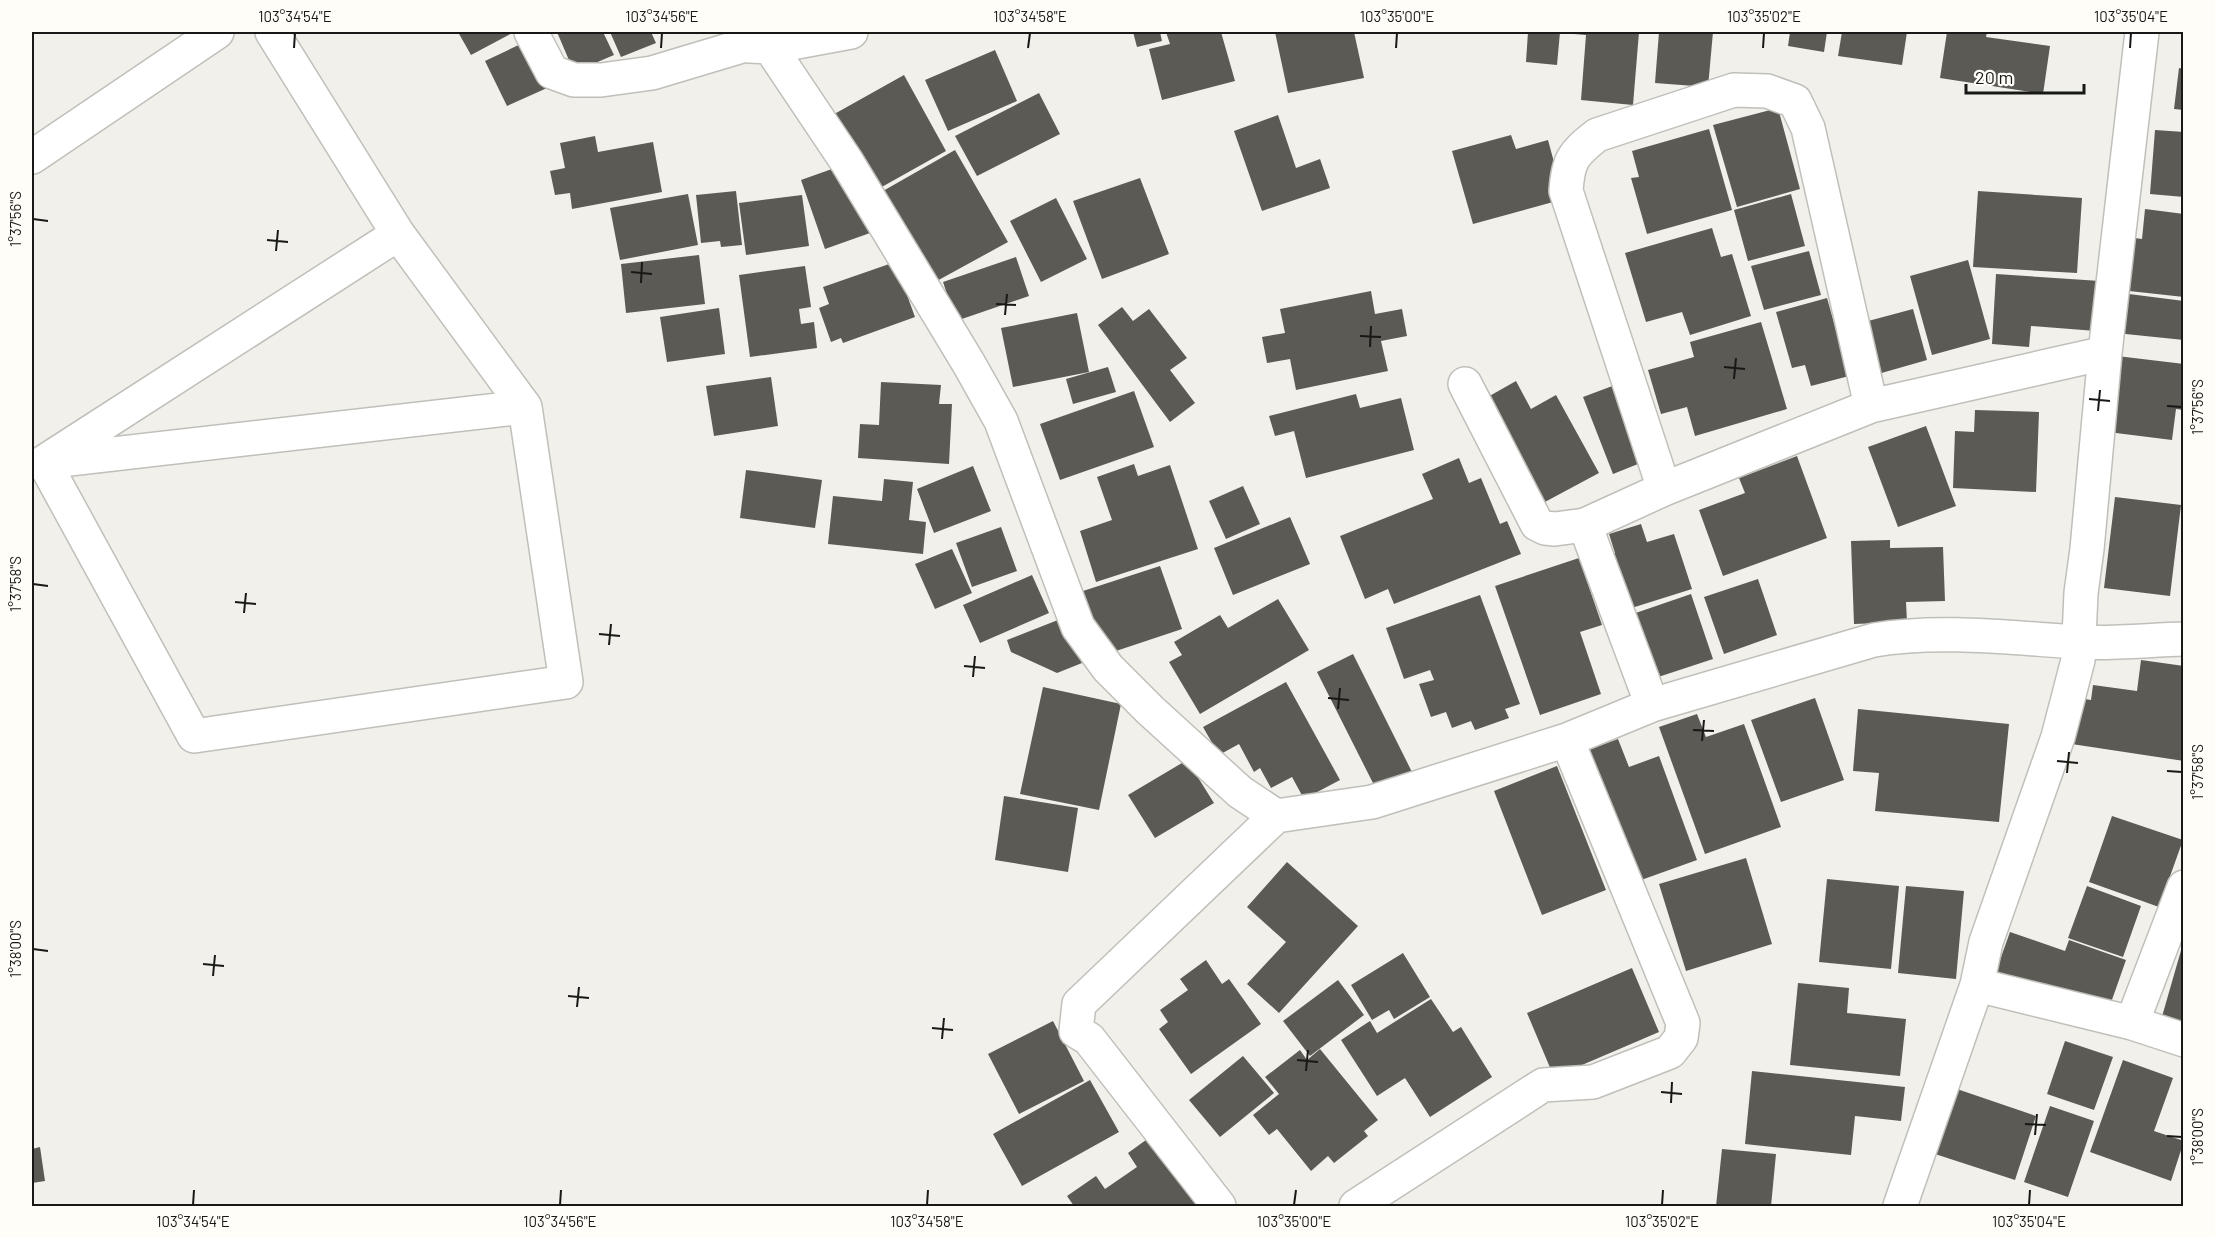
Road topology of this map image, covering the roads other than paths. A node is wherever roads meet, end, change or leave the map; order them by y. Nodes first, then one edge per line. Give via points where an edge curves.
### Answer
1 (217, 32) edge
2 (272, 32) edge
3 (531, 32) edge
4 (851, 32) edge
5 (2142, 32) edge
6 (749, 41) edge
7 (32, 157) edge
8 (398, 234) junction
9 (2104, 353) junction
10 (1465, 384) dead end
11 (1871, 406) junction
12 (525, 407) junction
13 (36, 459) edge
14 (1664, 489) junction
15 (1585, 525) junction
16 (2184, 639) edge
17 (2079, 642) junction
18 (1652, 705) junction
19 (1567, 740) junction
20 (1276, 816) junction
21 (2184, 887) edge
22 (1977, 985) junction
23 (2132, 1023) junction
24 (2184, 1040) edge
25 (1219, 1206) edge
26 (1356, 1206) edge
27 (1900, 1206) edge

1 - 7 street
2 - 8 street
3 - 6 street via 552,72 574,80 652,73
4 - 6 street
5 - 9 street
6 - 20 street via 847,162 969,364 995,411 1078,627 1091,648 1240,792
8 - 12 street
8 - 13 street
9 - 11 street
9 - 17 street
10 - 15 street via 1537,524 1545,528
11 - 14 street
11 - 14 street via 1808,128 1795,102 1767,91 1734,90 1597,135 1579,149 1567,170 1566,190
12 - 13 street
12 - 13 street via 566,682 194,736
14 - 15 street
15 - 18 street
16 - 17 street
17 - 18 street via 1899,636
17 - 22 street via 2058,737 1986,942
18 - 19 street
19 - 20 street via 1372,802
19 - 26 street via 1683,1023 1681,1038 1670,1052 1593,1082 1543,1085
20 - 25 street via 1079,1005 1076,1030 1089,1040
21 - 23 street
22 - 23 street
22 - 27 street
23 - 24 street

